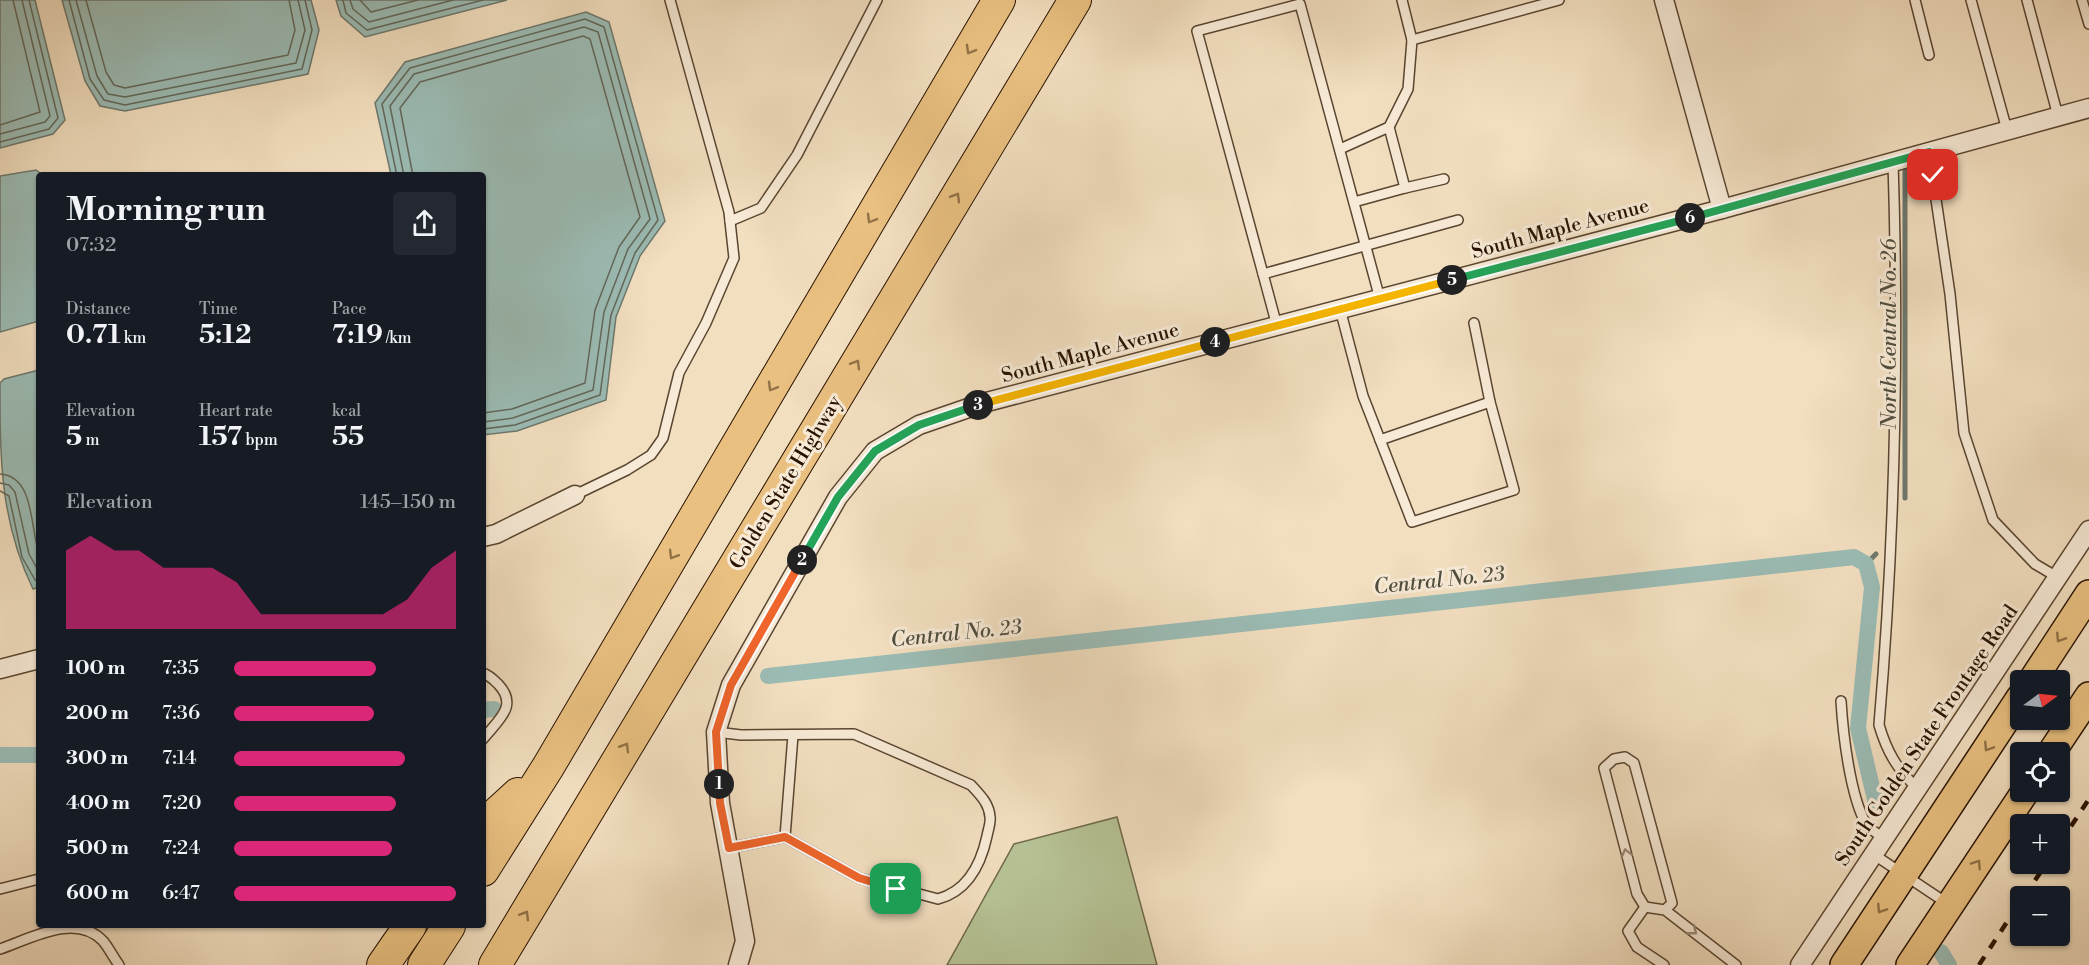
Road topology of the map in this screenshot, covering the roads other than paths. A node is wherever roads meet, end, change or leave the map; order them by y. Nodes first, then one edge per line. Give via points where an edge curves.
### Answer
1 (670, 0) edge
2 (877, 0) edge
3 (999, 0) edge
4 (1075, 0) edge
5 (1402, 0) edge
6 (1559, 0) edge
7 (1664, 0) edge
8 (1916, 0) edge
9 (1971, 0) edge
10 (2027, 0) edge
11 (2082, 0) edge
12 (2089, 24) edge
13 (1412, 40) junction
14 (1929, 55) dead end
15 (2089, 108) edge
16 (2058, 116) junction
17 (1389, 127) junction
18 (2007, 130) junction
19 (1340, 149) junction
20 (1929, 152) junction
21 (1893, 162) junction
22 (1444, 179) dead end
23 (1405, 188) junction
24 (1354, 202) junction
25 (1722, 209) junction
26 (1458, 220) dead end
27 (730, 221) junction
28 (1366, 246) junction
29 (1263, 274) junction
30 (1380, 299) junction
31 (1340, 309) junction
32 (1474, 323) dead end
33 (1277, 326) junction
34 (1490, 402) junction
35 (1380, 440) junction
36 (575, 495) joint
37 (2089, 530) edge
38 (486, 536) edge
39 (2057, 577) junction
40 (2089, 594) edge
41 (36, 660) edge
42 (0, 669) edge
43 (2039, 670) edge
44 (486, 675) edge
45 (2089, 696) edge
46 (1841, 701) dead end
47 (2010, 713) edge
48 (716, 732) junction
49 (793, 735) junction
50 (486, 736) edge
51 (2058, 742) edge
52 (548, 767) junction
53 (1917, 788) junction
54 (2018, 802) edge
55 (486, 823) edge
56 (785, 837) junction
57 (1884, 838) junction
58 (729, 848) junction
59 (1874, 854) junction
60 (486, 865) edge
61 (1904, 875) junction
62 (36, 880) edge
63 (0, 889) edge
64 (1950, 905) junction
65 (1645, 907) junction
66 (1665, 910) junction
67 (64, 928) edge
68 (85, 928) edge
69 (409, 928) edge
70 (448, 928) edge
71 (0, 949) edge
72 (119, 965) edge
73 (383, 965) edge
74 (424, 965) edge
75 (495, 965) edge
76 (738, 965) edge
77 (1664, 965) edge
78 (1736, 965) edge
79 (1800, 965) edge
80 (1844, 965) edge
81 (1910, 965) edge

1 - 27 lane
2 - 27 lane via 796,155 761,208
3 -> 52 highway
75 -> 4 highway, Golden State Highway
5 - 13 lane
6 - 13 lane
7 - 25 street
8 - 14 lane
9 - 18 lane
10 - 16 lane
11 - 12 lane
13 - 17 lane via 1408,89
15 - 16 street, South Maple Avenue
16 - 18 street, South Maple Avenue
17 - 19 lane
17 - 23 lane
18 - 20 street, South Maple Avenue
19 - 24 lane
19 - 29 lane via 1300,4 1197,31
20 - 21 street, South Maple Avenue
20 - 39 lane via 1950,294 1964,432 1993,520 2035,564
21 - 25 street, South Maple Avenue
21 - 53 lane via 1898,309 1891,538 1879,724 1886,749 1898,770
22 - 23 lane
23 - 24 lane
24 - 28 lane
25 - 30 street, South Maple Avenue
26 - 28 lane
27 - 36 lane via 734,258 679,373 663,438 651,455
28 - 29 lane
28 - 30 lane
29 - 33 lane
30 - 31 street, South Maple Avenue
31 - 33 street, South Maple Avenue
31 - 35 lane via 1363,396
32 - 34 lane
33 - 48 street, South Maple Avenue via 983,403 919,425 875,451 838,497 731,685
34 - 35 lane
34 - 35 lane via 1514,490 1412,522
36 - 38 street
37 - 39 street, South Golden State Frontage Road
39 - 53 street, South Golden State Frontage Road
40 -> 43 main road
41 - 42 street
44 - 50 lane via 506,693 508,700 504,715
45 - 51 main road
46 - 57 lane via 1852,779 1867,825
47 -> 61 main road
48 - 49 lane
48 - 58 street via 720,803
49 - 56 lane
49 - 56 lane via 854,734 879,743 971,785 985,800 990,818 985,844 970,876 951,896 938,899 859,878
52 - 55 highway
52 - 60 highway
53 - 57 street, South Golden State Frontage Road
64 -> 54 main road
56 - 58 lane
57 - 59 street, South Golden State Frontage Road
58 - 76 street via 745,941
59 - 61 lane
59 - 79 street, South Golden State Frontage Road
61 - 64 lane
61 -> 80 main road
62 - 63 lane
64 - 81 main road
65 - 66 lane
65 -> 66 lane via 1636,894 1604,768 1614,759 1625,757 1634,763 1672,903
65 - 77 lane via 1628,932 1637,947
66 -> 78 lane
67 - 71 lane
68 - 72 lane via 102,940
69 - 73 highway
70 - 74 highway

